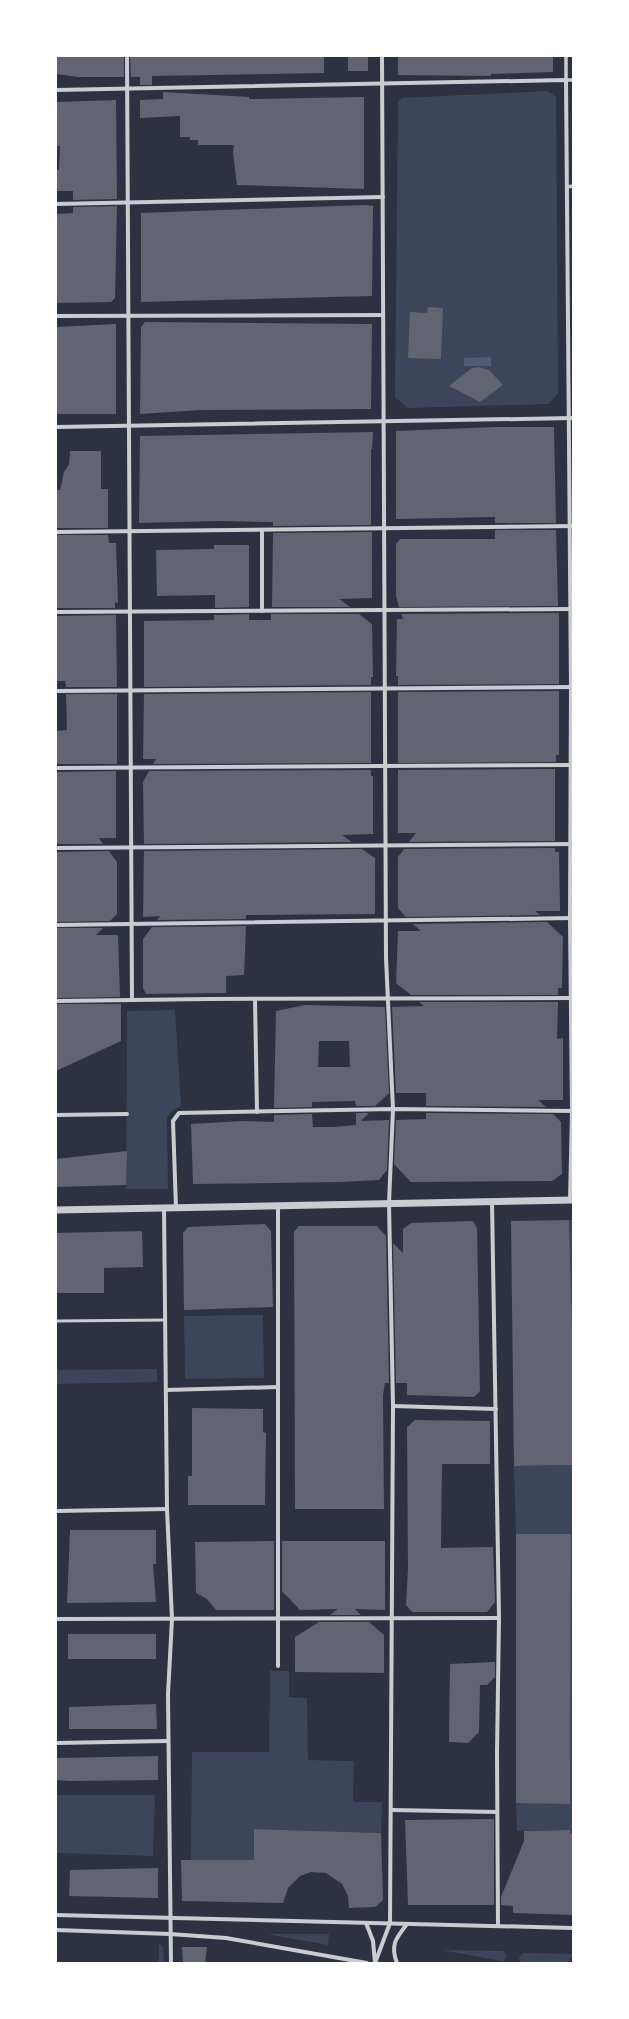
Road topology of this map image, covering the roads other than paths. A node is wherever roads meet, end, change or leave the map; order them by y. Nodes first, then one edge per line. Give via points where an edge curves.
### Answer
1 (126, 56) edge
2 (382, 56) edge
3 (566, 56) edge
4 (566, 80) junction
5 (573, 80) edge
6 (382, 84) junction
7 (127, 88) junction
8 (56, 90) edge
9 (567, 186) junction
10 (573, 186) edge
11 (382, 196) junction
12 (127, 202) junction
13 (56, 204) edge
14 (570, 306) edge
15 (128, 315) junction
16 (383, 315) junction
17 (56, 316) edge
18 (571, 418) edge
19 (384, 421) junction
20 (129, 426) junction
21 (56, 427) edge
22 (571, 526) edge
23 (384, 528) junction
24 (262, 530) junction
25 (129, 531) junction
26 (56, 532) edge
27 (572, 609) edge
28 (385, 610) junction
29 (262, 611) junction
30 (56, 612) edge
31 (130, 612) junction
32 (572, 688) edge
33 (385, 689) junction
34 (56, 691) edge
35 (130, 691) junction
36 (572, 765) edge
37 (386, 766) junction
38 (131, 767) junction
39 (56, 768) edge
40 (572, 844) edge
41 (386, 845) junction
42 (131, 847) junction
43 (56, 848) edge
44 (571, 918) edge
45 (386, 921) junction
46 (132, 924) junction
47 (56, 925) edge
48 (387, 998) junction
49 (572, 998) edge
50 (255, 999) junction
51 (132, 1000) junction
52 (56, 1001) edge
53 (393, 1109) junction
54 (573, 1111) edge
55 (257, 1112) junction
56 (127, 1114) dead end
57 (56, 1115) edge
58 (572, 1200) edge
59 (492, 1202) junction
60 (389, 1203) junction
61 (278, 1206) junction
62 (164, 1208) junction
63 (176, 1208) junction
64 (56, 1210) edge
65 (165, 1320) junction
66 (56, 1321) edge
67 (278, 1387) junction
68 (166, 1390) junction
69 (393, 1406) junction
70 (496, 1409) junction
71 (167, 1509) junction
72 (56, 1511) edge
73 (392, 1618) junction
74 (499, 1618) junction
75 (172, 1619) junction
76 (278, 1619) junction
77 (56, 1620) edge
78 (278, 1666) dead end
79 (168, 1741) junction
80 (56, 1743) edge
81 (391, 1810) junction
82 (498, 1812) junction
83 (56, 1915) edge
84 (170, 1917) junction
85 (366, 1922) junction
86 (390, 1923) junction
87 (407, 1924) junction
88 (498, 1926) junction
89 (573, 1928) edge
90 (56, 1930) edge
91 (170, 1934) junction
92 (171, 1963) edge
93 (367, 1963) edge
94 (375, 1963) edge
95 (397, 1963) edge

1 - 7 street
2 - 6 street
3 - 4 street
4 - 5 street
4 - 6 street
4 - 9 street
6 - 7 street
6 - 11 street
7 - 8 street
7 - 12 street
9 - 10 street
9 - 14 street
11 - 12 street
11 - 16 street
12 - 13 street
12 - 15 street
14 - 18 street
15 - 16 street
15 - 17 street
15 - 20 street
16 - 19 street
18 - 19 street
18 - 22 street
19 - 20 street
19 - 23 street
20 - 21 street
20 - 25 street
22 - 23 street
22 - 27 street
23 - 24 street
23 - 28 street
24 - 25 street
24 - 29 street
25 - 26 street
25 - 31 street
27 - 28 street
27 - 32 street
28 - 29 street
28 - 33 street
29 - 31 street
30 - 31 street
31 - 35 street
32 - 33 street
32 - 36 street
33 - 35 street
33 - 37 street
34 - 35 street
35 - 38 street
36 - 37 street
36 - 40 street
37 - 38 street
37 - 41 street
38 - 39 street
38 - 42 street
40 - 41 street
40 - 44 street
41 - 42 street
41 - 45 street
42 - 43 street
42 - 46 street
44 - 45 street
44 - 49 street
45 - 46 street
45 - 48 street
46 - 47 street
46 - 51 street
48 - 49 street
48 - 50 street
48 - 53 street
49 - 54 street
50 - 51 street
50 - 55 street
51 - 52 street
53 - 54 street
53 - 55 street
53 - 60 street
54 - 58 street
55 - 63 street via 179,1113 173,1121
56 - 57 street
58 - 59 street
59 - 60 street
59 - 70 street
60 - 61 street
60 - 69 street
61 - 63 street
61 - 67 street
62 - 63 street
62 - 64 street
62 - 65 street
65 - 66 lane
65 - 68 street
67 - 68 street
67 - 76 street
68 - 71 street
69 - 70 street
69 - 73 street
70 - 74 street
71 - 72 street
71 - 75 street
73 - 74 street
73 - 76 street
73 - 81 street
74 - 82 street
75 - 76 street
75 - 77 street
75 - 79 street
76 - 78 street
79 - 80 street
79 - 84 street
81 - 82 street
81 - 86 street
82 - 88 street
83 - 84 street
84 - 85 street
84 - 91 street
85 - 86 street
85 - 94 street via 373,1940
86 - 87 street
86 - 94 street
87 - 88 street
87 - 95 street via 395,1940 393,1954
88 - 89 street
90 - 91 street
91 - 92 street
91 - 93 street via 226,1938

